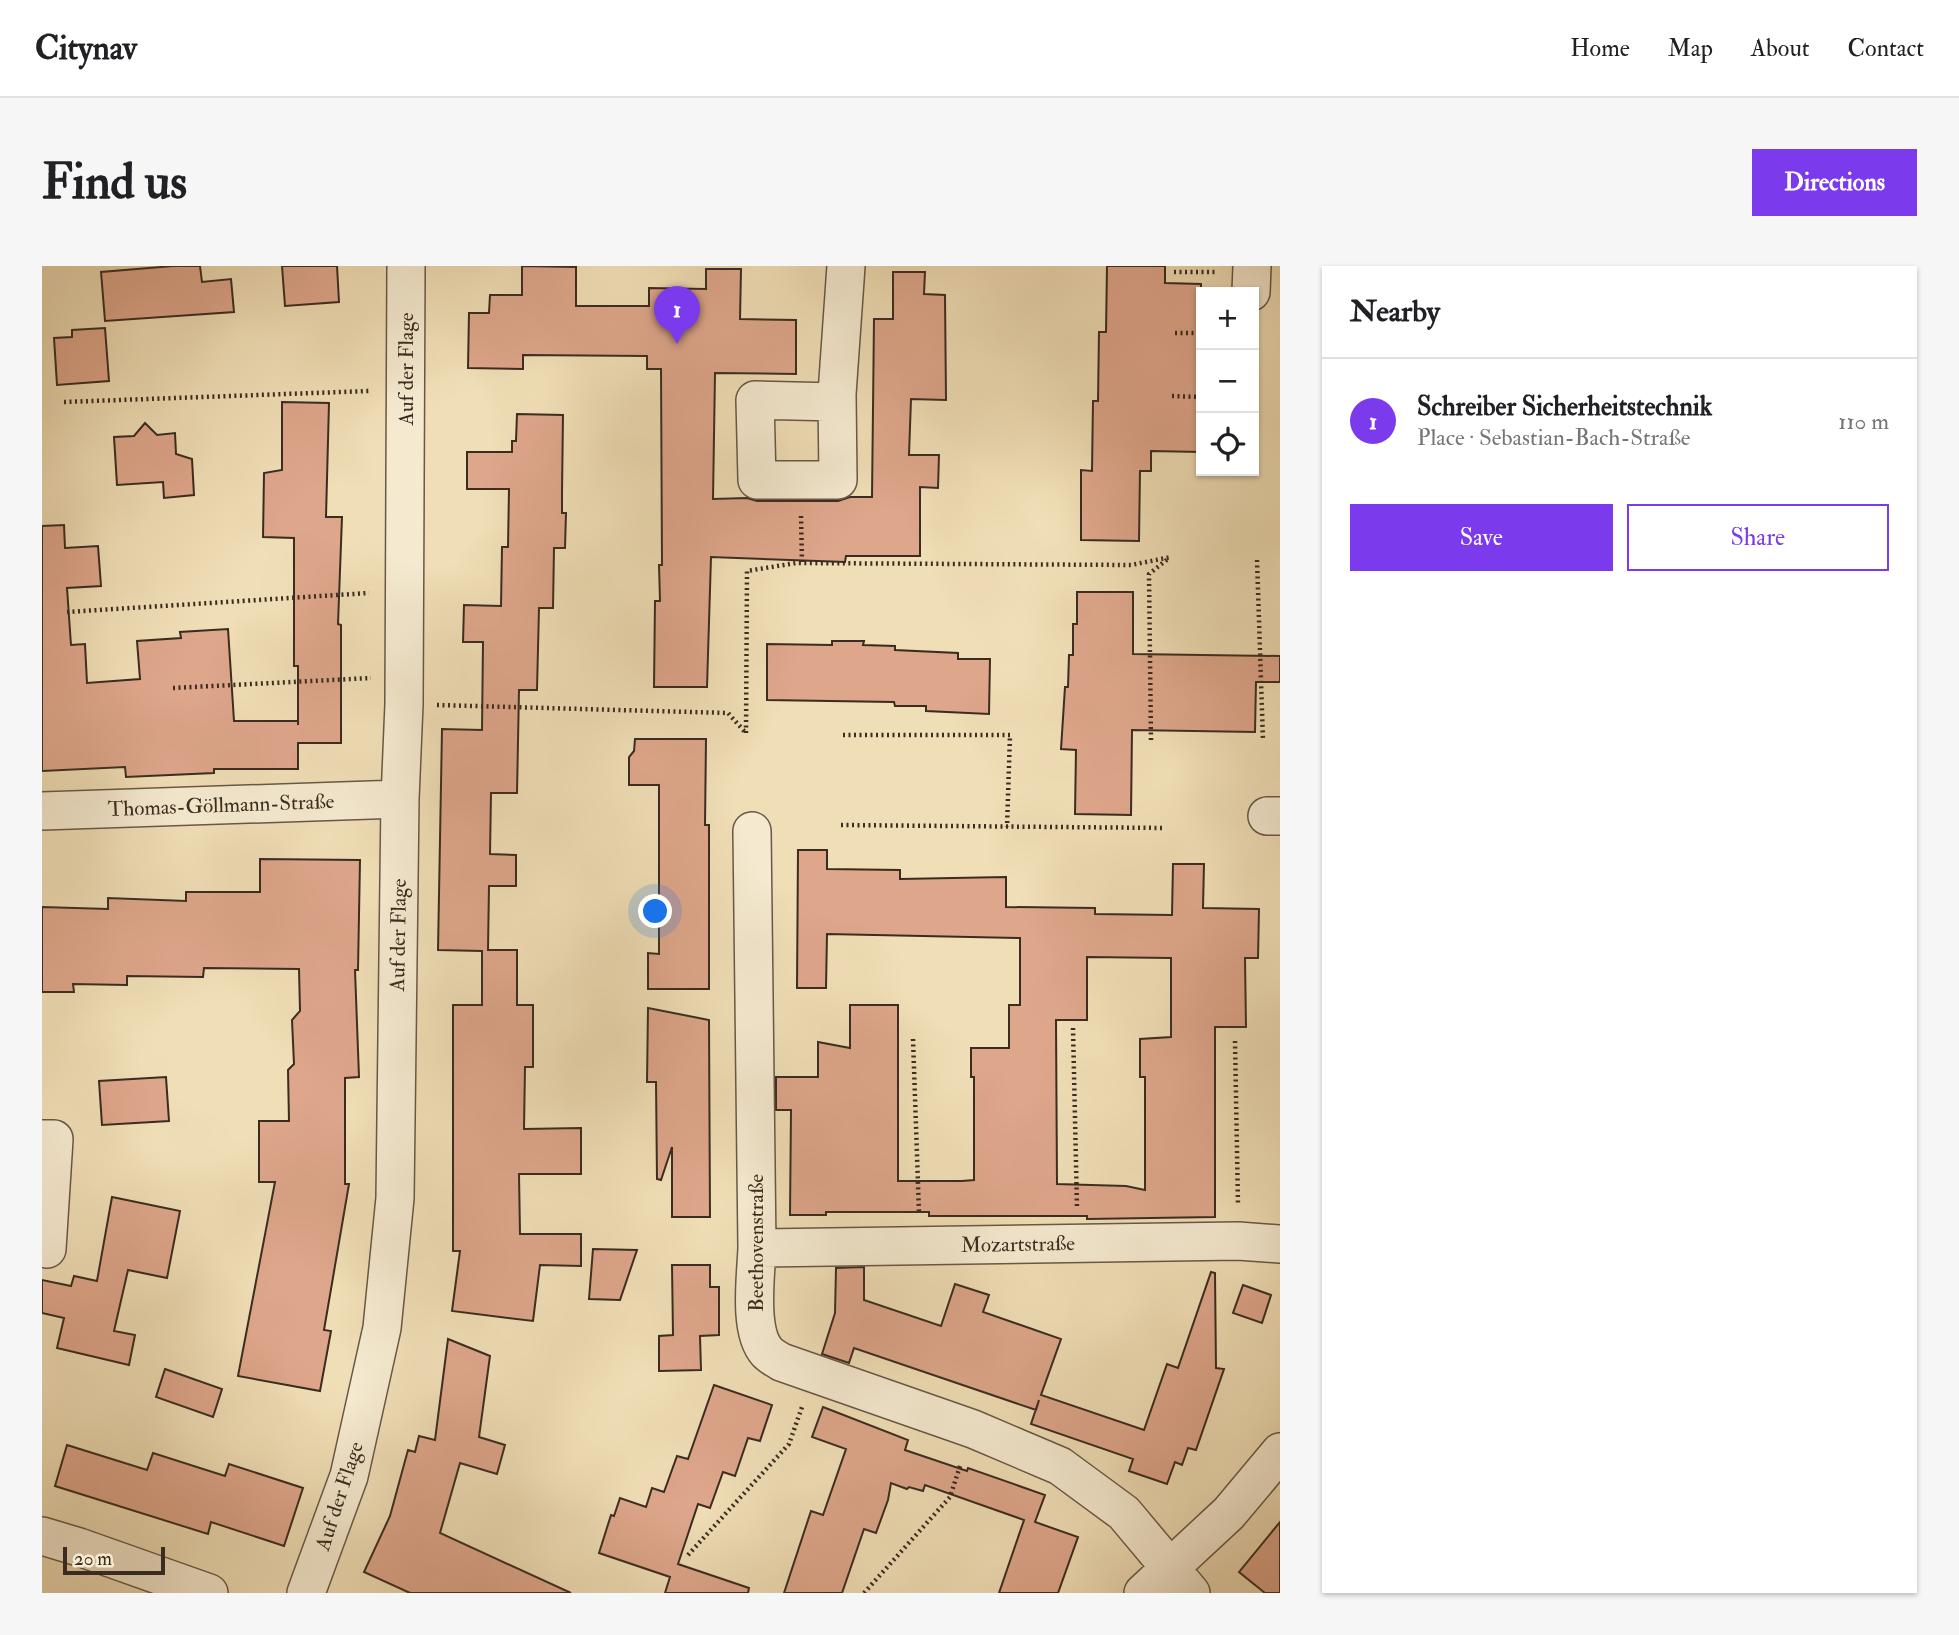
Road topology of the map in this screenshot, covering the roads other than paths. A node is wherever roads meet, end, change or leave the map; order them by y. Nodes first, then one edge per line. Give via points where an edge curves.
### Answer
1 (406, 266) edge
2 (846, 266) edge
3 (1252, 266) edge
4 (1251, 287) edge
5 (837, 402) junction
6 (400, 799) junction
7 (42, 811) edge
8 (752, 831) dead end
9 (42, 1139) edge
10 (1280, 1244) edge
11 (757, 1248) junction
12 (47, 1249) dead end
13 (1280, 1452) edge
14 (42, 1536) edge
15 (1181, 1581) edge
16 (209, 1593) edge
17 (306, 1593) edge
18 (1143, 1593) edge

1 - 6 street, Auf der Flage
2 - 5 street
3 - 4 street
5 - 5 street via 755,400 757,480 838,480
6 - 7 street, Thomas-Göllmann-Straße
6 - 17 street, Auf der Flage via 395,1198 382,1328 349,1476
8 - 11 street, Beethovenstraße
9 - 12 street via 54,1139
10 - 11 street, Mozartstraße
11 - 15 street, Beethovenstraße via 757,1333 766,1352 781,1362 973,1429 1060,1466 1125,1513
13 - 15 street
14 - 16 street
15 - 18 street

